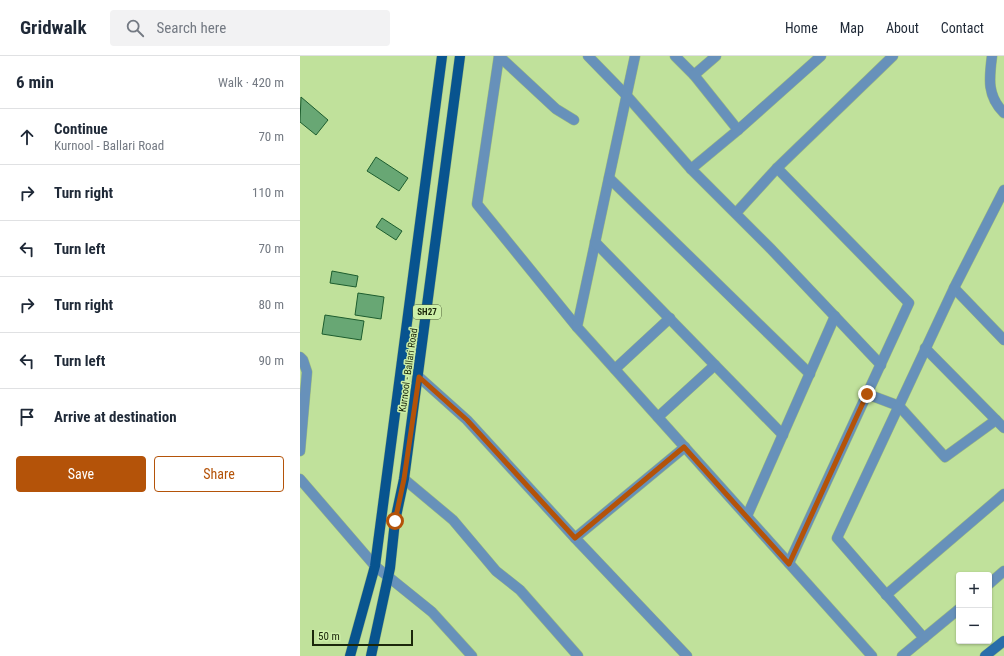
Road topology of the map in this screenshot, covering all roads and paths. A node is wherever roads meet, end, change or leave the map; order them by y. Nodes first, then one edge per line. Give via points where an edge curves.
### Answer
1 (442, 56) edge
2 (460, 56) edge
3 (499, 56) edge
4 (588, 56) edge
5 (635, 56) edge
6 (675, 56) edge
7 (716, 56) edge
8 (820, 56) edge
9 (893, 56) edge
10 (992, 56) edge
11 (694, 75) junction
12 (627, 96) junction
13 (1004, 113) edge
14 (574, 120) dead end
15 (738, 130) junction
16 (777, 168) junction
17 (691, 169) junction
18 (609, 178) junction
19 (1004, 190) edge
20 (736, 214) junction
21 (595, 242) junction
22 (954, 288) junction
23 (835, 316) junction
24 (670, 318) junction
25 (577, 327) junction
26 (1002, 334) edge
27 (925, 348) junction
28 (300, 357) edge
29 (715, 365) junction
30 (881, 365) junction
31 (615, 369) junction
32 (810, 374) junction
33 (419, 377) junction
34 (867, 394) junction
35 (899, 406) junction
36 (658, 417) junction
37 (996, 420) junction
38 (1004, 428) edge
39 (783, 435) junction
40 (684, 447) junction
41 (300, 451) edge
42 (300, 479) edge
43 (404, 479) junction
44 (1004, 494) edge
45 (747, 516) junction
46 (575, 538) junction
47 (789, 564) junction
48 (375, 566) junction
49 (1004, 571) edge
50 (389, 572) junction
51 (992, 581) edge
52 (886, 595) junction
53 (956, 611) edge
54 (924, 638) junction
55 (1004, 641) edge
56 (350, 656) edge
57 (371, 656) edge
58 (472, 656) edge
59 (578, 656) edge
60 (687, 656) edge
61 (872, 656) edge
62 (902, 656) edge
63 (985, 656) edge

1 - 48 main road, SH27
2 - 33 main road, Kurnool - Ballari Road / SH27
3 - 14 street via 556,109
3 - 25 street via 477,204
4 - 12 street
5 - 12 street
6 - 11 street
7 - 11 street
8 - 15 street
9 - 16 street
10 - 13 street via 989,82 996,105
11 - 15 street
12 - 17 street
12 - 18 street
15 - 17 street
16 - 20 street
16 - 30 street via 909,303
17 - 20 street
18 - 21 street
18 - 32 street
19 - 22 street
20 - 23 street
21 - 24 street
21 - 25 street
22 - 26 street
22 - 27 street
23 - 30 street
23 - 32 street
24 - 29 street
24 - 31 street
25 - 31 street
27 - 35 street
27 - 37 street
28 - 41 street via 304,360 307,372
29 - 36 street
29 - 39 street
30 - 34 street
31 - 36 street
32 - 39 street
33 - 43 main road, Kurnool - Ballari Road / SH27
33 - 46 street via 467,420
34 - 35 street
34 - 47 street
35 - 37 street via 945,458
35 - 52 street via 837,538
36 - 40 street
37 - 38 street
39 - 45 street
40 - 45 street
40 - 46 street
42 - 48 street
43 - 50 main road, Kurnool - Ballari Road / SH27 via 395,521
43 - 59 street via 453,520 496,571 520,590
44 - 52 street
45 - 47 street
46 - 60 street
47 - 61 street
48 - 50 street
48 - 56 main road, SH27
49 - 51 street
50 - 57 main road, SH27
50 - 58 street via 432,612
52 - 54 street
53 - 54 street
54 - 62 street
55 - 63 main road

